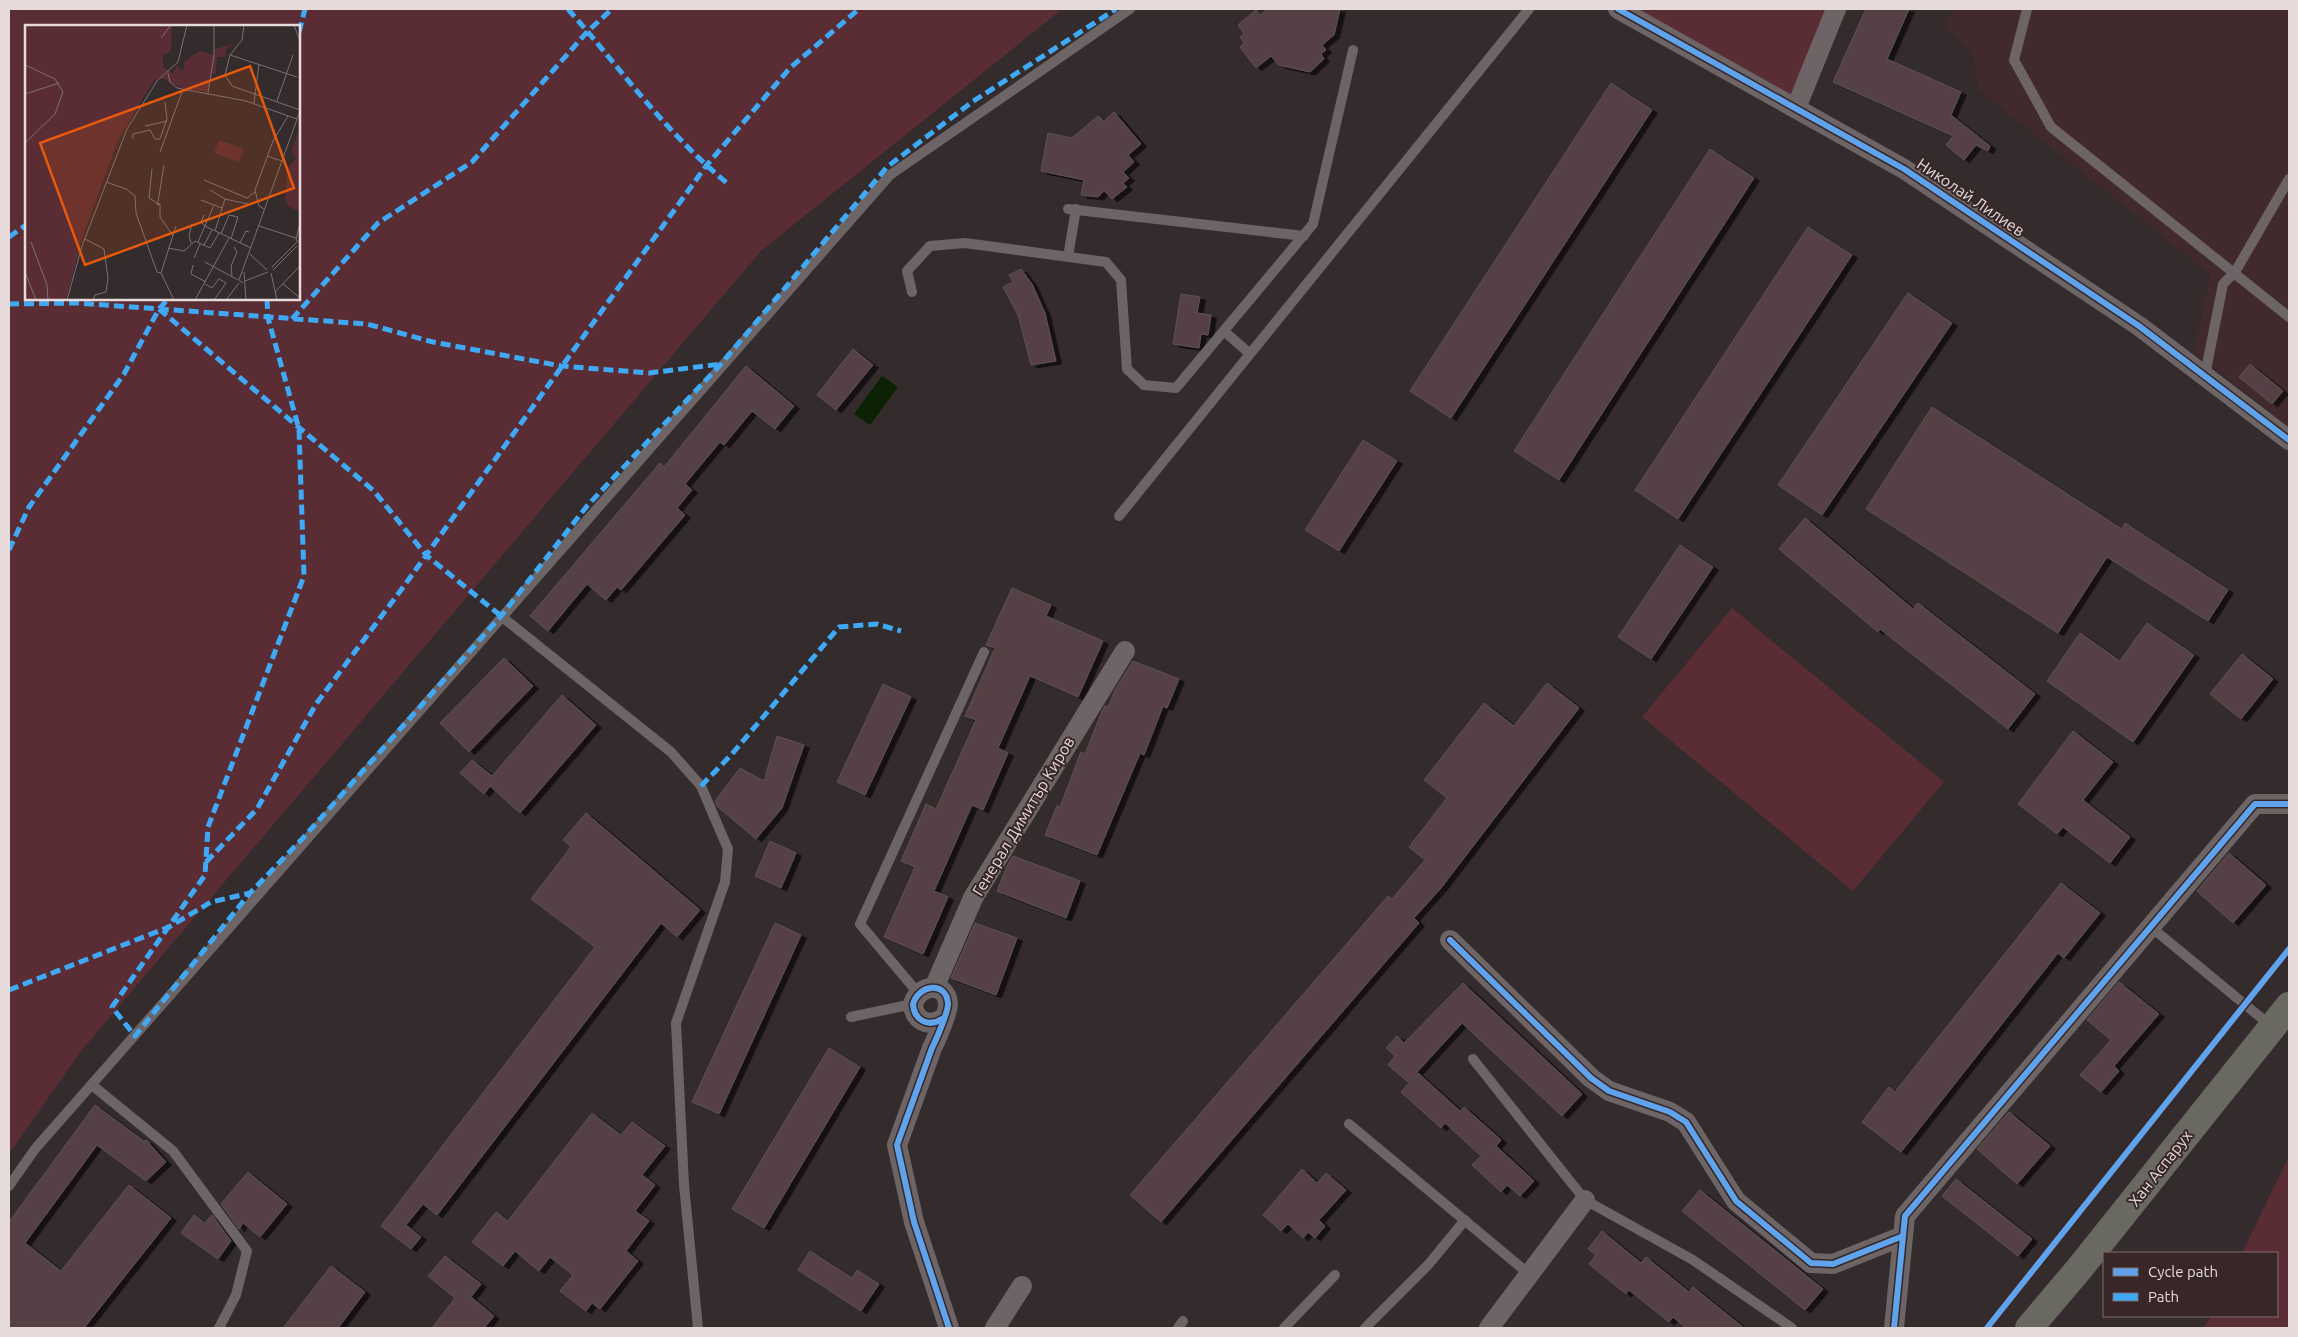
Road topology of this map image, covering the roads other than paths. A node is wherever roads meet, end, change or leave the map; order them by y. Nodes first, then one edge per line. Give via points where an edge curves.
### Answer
1 (1130, 9) edge
2 (1529, 9) edge
3 (1618, 9) edge
4 (1836, 9) edge
5 (2027, 9) edge
6 (1353, 50) dead end
7 (1796, 108) junction
8 (2289, 179) edge
9 (1304, 236) junction
10 (1068, 257) junction
11 (2235, 272) junction
12 (912, 292) dead end
13 (2289, 317) edge
14 (1224, 331) junction
15 (1250, 354) junction
16 (2205, 375) junction
17 (2289, 440) edge
18 (1120, 516) dead end
19 (501, 616) junction
20 (1125, 651) dead end
21 (984, 652) dead end
22 (2289, 804) edge
23 (2151, 927) junction
24 (1450, 940) dead end
25 (921, 1001) junction
26 (2289, 1006) edge
27 (851, 1017) dead end
28 (942, 1019) junction
29 (2272, 1026) junction
30 (932, 1048) junction
31 (1473, 1059) dead end
32 (92, 1085) junction
33 (1349, 1124) dead end
34 (9, 1186) edge
35 (1586, 1200) junction
36 (1465, 1220) junction
37 (1903, 1236) junction
38 (1529, 1274) junction
39 (1334, 1275) dead end
40 (1022, 1286) dead end
41 (219, 1328) edge
42 (698, 1328) edge
43 (949, 1328) edge
44 (995, 1328) edge
45 (1284, 1328) edge
46 (1365, 1328) edge
47 (1489, 1328) edge
48 (1792, 1328) edge
49 (1894, 1328) edge
50 (2029, 1328) edge

1 - 19 lane via 890,175
2 - 15 lane
3 - 7 street, Николай Лилиев
4 - 7 street
5 - 11 lane via 2014,60 2051,127
6 - 9 lane via 1313,224
7 - 16 street, Николай Лилиев via 1904,169 2139,326
8 - 11 lane
9 - 10 lane via 1072,209
9 - 14 lane
10 - 12 lane via 965,243 930,246 907,271
10 - 14 lane via 1106,262 1121,280 1127,370 1144,385 1176,388
11 - 13 lane
11 - 16 lane via 2223,284
14 - 15 lane
15 - 18 lane
16 - 17 street, Николай Лилиев
19 - 32 lane
19 - 42 lane via 671,752 701,786 728,849 725,882 676,1023 684,1185
20 - 25 street, Генерал Димитър Киров via 973,898
21 - 25 lane via 860,924
22 - 23 street via 2255,804
23 - 29 lane
23 - 37 street via 1905,1216
24 - 37 street via 1591,1078 1609,1091 1670,1112 1686,1122 1736,1201 1811,1263 1833,1264
25 - 27 lane
25 - 28 street via 931,1023
25 - 28 street via 944,993 948,1003
25 - 30 street
26 - 29 main road, Хан Аспарух
28 - 30 street
29 - 50 main road, Хан Аспарух
30 - 43 street via 897,1145 914,1222
31 - 35 lane
32 - 34 lane via 36,1149
32 - 41 lane via 173,1151 247,1251 236,1295
33 - 36 lane
35 - 38 street
35 - 48 lane via 1693,1260
36 - 38 lane
36 - 46 lane via 1428,1266
37 - 49 street
38 - 47 street
39 - 45 lane
40 - 44 street

